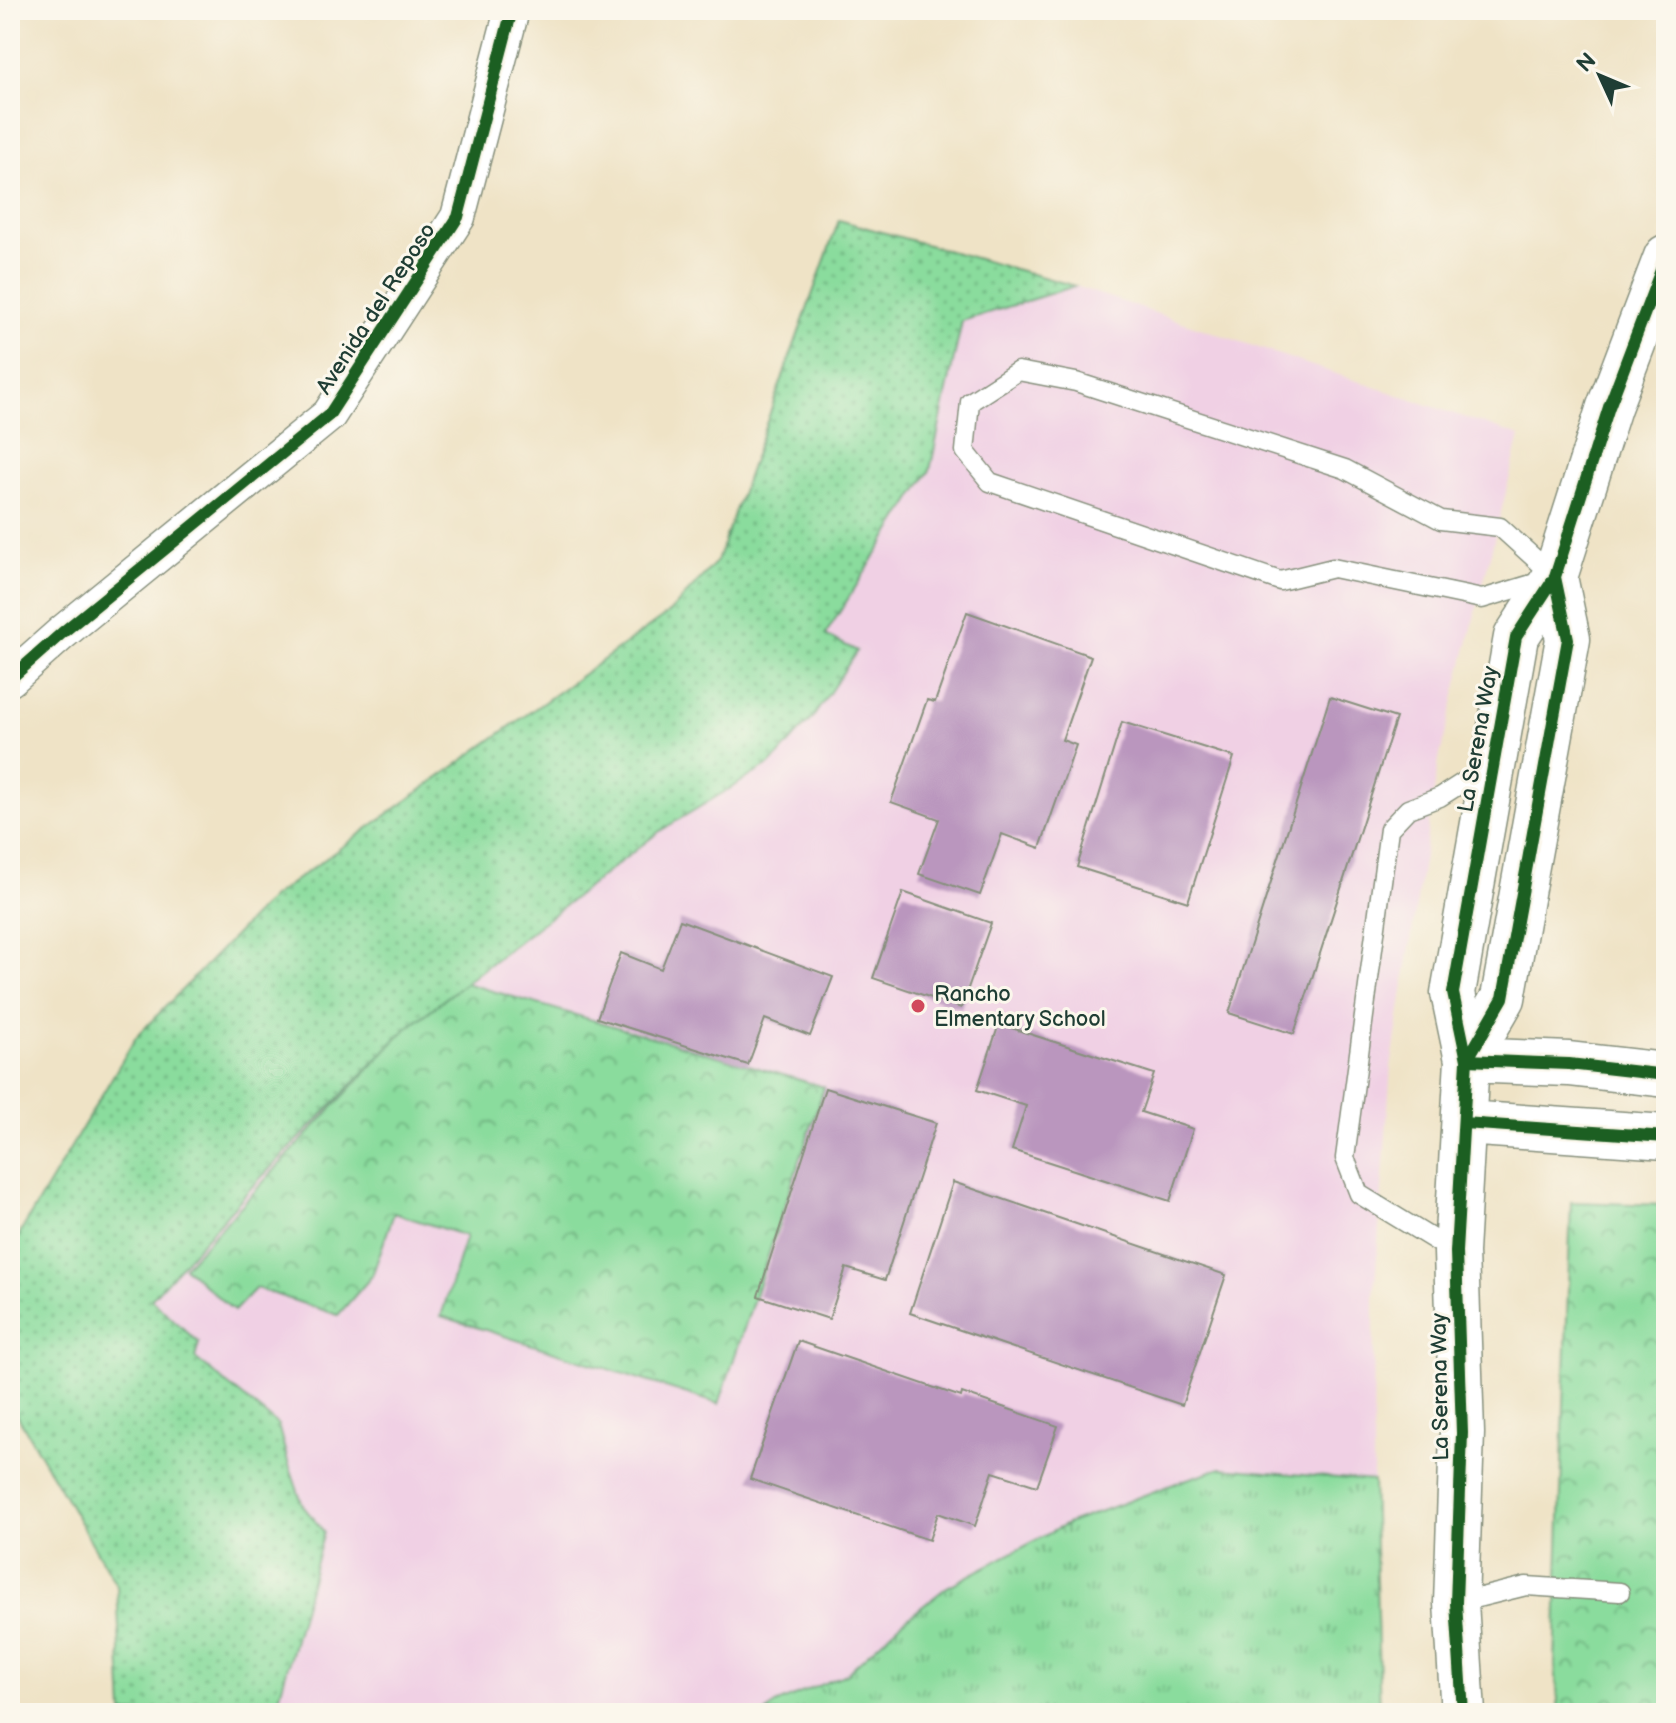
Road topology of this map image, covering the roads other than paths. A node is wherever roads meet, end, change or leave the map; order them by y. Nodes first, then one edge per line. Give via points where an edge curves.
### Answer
1 (512, 10) edge
2 (1666, 257) edge
3 (1555, 577) junction
4 (10, 679) edge
5 (1492, 763) junction
6 (1467, 1060) junction
7 (1666, 1075) edge
8 (1464, 1123) junction
9 (1666, 1137) edge
10 (1456, 1252) junction
11 (1620, 1592) dead end
12 (1456, 1603) junction
13 (1463, 1713) edge

1 - 4 street, Avenida del Reposo via 458,217 329,415
2 - 3 main road, La Serena Way via 1609,407
3 - 3 lane via 1500,527 1441,520 1345,469 1076,382 1018,371 970,402 965,451 990,482 1280,581 1333,568 1482,599
3 - 5 main road, La Serena Way via 1516,637
3 - 6 main road, La Serena Way via 1568,639 1518,920 1503,998
5 - 6 main road, La Serena Way via 1453,993
5 - 10 lane via 1440,797 1408,809 1389,829 1345,1158 1359,1194
6 - 7 main road
6 - 8 main road, La Serena Way
8 - 9 main road
8 - 10 main road, La Serena Way
10 - 12 main road, La Serena Way via 1462,1433
11 - 12 lane via 1526,1586
12 - 13 main road, La Serena Way

